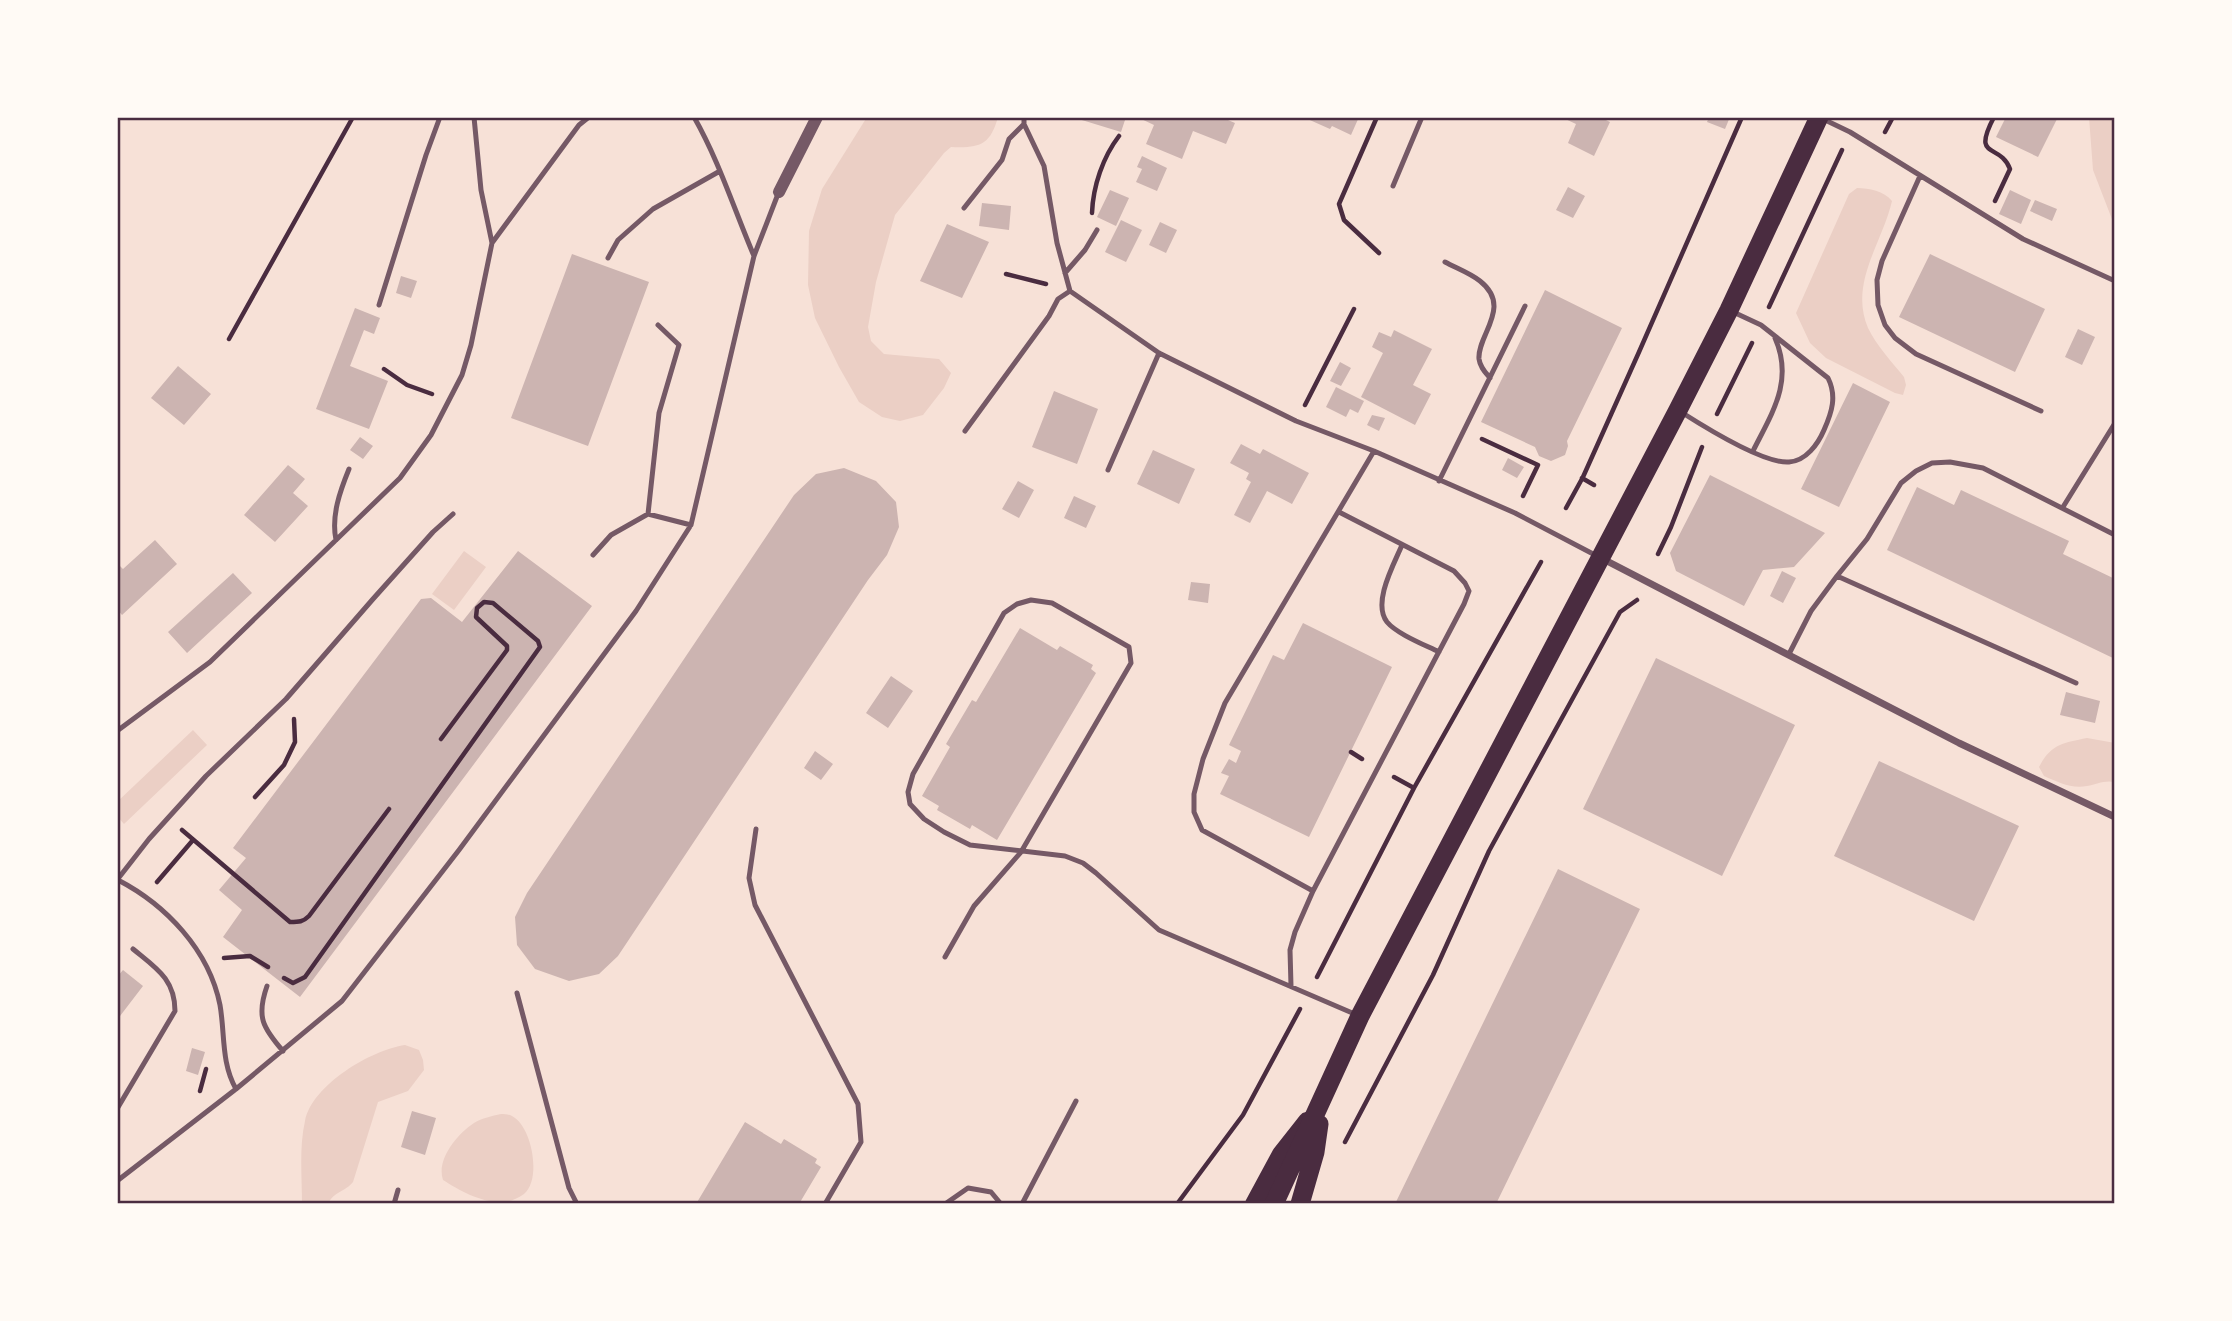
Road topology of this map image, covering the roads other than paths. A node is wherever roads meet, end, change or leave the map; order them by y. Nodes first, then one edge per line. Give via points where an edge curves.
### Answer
1 (440, 117) edge
2 (474, 117) edge
3 (589, 117) edge
4 (694, 117) edge
5 (817, 117) edge
6 (1422, 117) edge
7 (1820, 117) edge
8 (1024, 121) edge
9 (720, 171) junction
10 (1920, 176) junction
11 (1393, 187) dead end
12 (779, 192) joint
13 (964, 208) dead end
14 (1097, 230) road end
15 (492, 243) junction
16 (754, 256) junction
17 (608, 258) dead end
18 (1445, 262) dead end
19 (1065, 273) junction
20 (2115, 281) edge
21 (1070, 291) junction
22 (379, 305) dead end
23 (1525, 306) dead end
24 (1729, 310) junction
25 (659, 325) dead end
26 (1774, 335) junction
27 (1159, 353) junction
28 (1490, 378) junction
29 (1678, 410) junction
30 (2041, 411) dead end
31 (2115, 423) edge
32 (965, 431) dead end
33 (1374, 451) junction
34 (1752, 451) junction
35 (349, 469) dead end
36 (1108, 470) dead end
37 (1439, 481) junction
38 (2063, 507) junction
39 (1339, 512) junction
40 (453, 514) dead end
41 (648, 514) junction
42 (691, 525) junction
43 (2115, 535) edge
44 (336, 540) junction
45 (1402, 545) junction
46 (593, 555) dead end
47 (1602, 559) junction
48 (1837, 576) junction
49 (1439, 652) junction
50 (1789, 654) junction
51 (2076, 683) dead end
52 (117, 731) edge
53 (2115, 817) edge
54 (755, 829) dead end
55 (1021, 852) junction
56 (118, 880) edge
57 (1312, 891) junction
58 (133, 949) dead end
59 (945, 957) dead end
60 (267, 986) dead end
61 (1291, 986) junction
62 (517, 993) dead end
63 (1360, 1016) junction
64 (283, 1051) junction
65 (236, 1089) junction
66 (1076, 1101) dead end
67 (1322, 1102) junction
68 (117, 1109) edge
69 (117, 1171) edge
70 (120, 1179) edge
71 (398, 1190) dead end
72 (394, 1204) edge
73 (577, 1204) edge
74 (825, 1204) edge
75 (945, 1204) edge
76 (1001, 1204) edge
77 (1022, 1204) edge
78 (1254, 1204) edge
79 (1275, 1204) edge
80 (1300, 1204) edge

1 - 22 lane
2 - 15 lane
3 - 15 lane
4 - 9 lane
5 - 12 street
6 - 11 lane
7 - 10 lane
7 - 24 highway
8 - 13 lane via 1009,139 1002,160
8 - 19 lane via 1044,166
9 - 16 lane
9 - 17 lane via 653,209 618,240
10 - 20 lane via 2023,239
10 - 30 lane via 1877,279 1885,325 1916,354
12 - 16 lane
14 - 19 lane
15 - 44 lane via 471,345 450,401 400,478
16 - 42 lane
18 - 28 lane via 1481,281 1491,296 1493,318 1479,354
19 - 21 lane
21 - 27 lane
21 - 32 lane via 1058,299
23 - 28 lane
24 - 26 lane
24 - 29 highway
25 - 41 lane via 679,345 659,413
26 - 34 lane via 1781,352 1780,394
26 - 34 lane via 1828,378 1834,400 1820,438 1802,458 1789,462
27 - 33 lane via 1296,421
27 - 36 lane
28 - 37 lane
29 - 34 lane
29 - 47 highway
31 - 38 lane
33 - 37 lane
33 - 39 lane
35 - 44 lane via 338,502
37 - 47 lane via 1515,513
38 - 43 lane
38 - 48 lane via 1983,468 1932,463 1901,483 1867,539
39 - 45 lane
39 - 57 lane via 1225,703 1194,794 1194,812 1202,830
40 - 56 lane via 286,699 168,818
41 - 42 lane
41 - 46 lane via 611,535
42 - 64 lane via 636,611 342,1001
44 - 52 lane via 210,662
45 - 49 lane via 1387,580 1382,613 1398,630
45 - 49 lane via 1454,571 1469,591
47 - 50 street
47 - 63 highway
48 - 50 lane via 1811,611
48 - 51 lane
49 - 57 lane
50 - 53 street via 1959,743
54 - 74 lane via 749,878 755,905 858,1104 861,1142
55 - 55 lane via 1131,663 1129,647 1052,603 1031,600 1003,613 913,774 908,792 910,804 944,832 971,845
55 - 59 lane via 974,906
55 - 61 lane via 1065,856 1083,863 1159,930
56 - 65 lane via 153,901 193,942 220,1005 226,1062
57 - 61 lane via 1290,950
58 - 68 lane via 167,977 176,1012
60 - 64 lane via 261,1007 263,1025
61 - 63 lane
62 - 73 lane
63 - 67 highway
64 - 65 lane
65 - 70 lane
66 - 77 lane
67 - 78 main road via 1281,1154
67 - 79 highway
67 - 80 highway via 1315,1152
69 - 70 lane
71 - 72 lane
75 - 76 lane via 968,1188 990,1192

